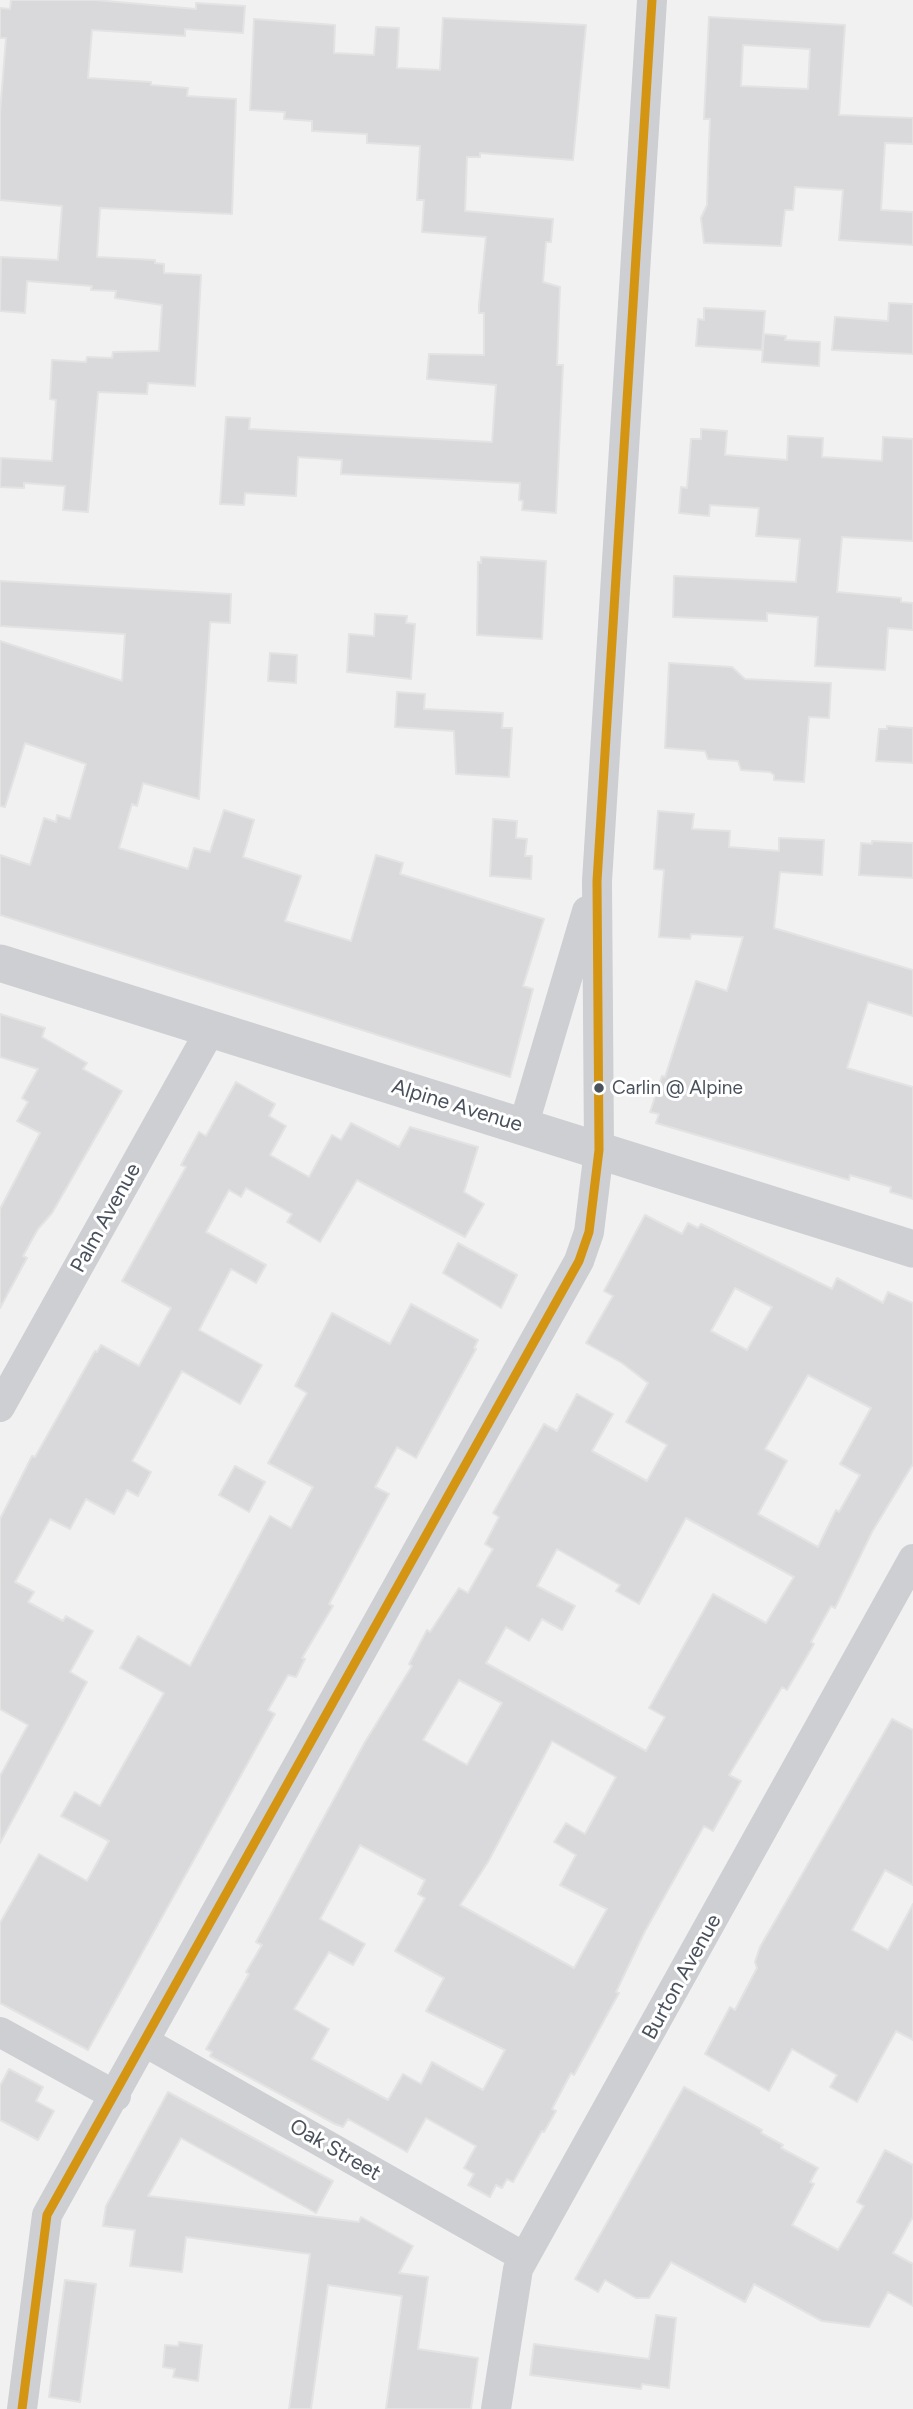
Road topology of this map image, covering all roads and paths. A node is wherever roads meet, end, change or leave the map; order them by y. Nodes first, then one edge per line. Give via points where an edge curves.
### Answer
1 (652, 0) edge
2 (597, 881) junction
3 (0, 963) edge
4 (211, 1029) junction
5 (523, 1126) junction
6 (599, 1150) junction
7 (913, 1248) edge
8 (0, 1407) edge
9 (913, 1559) edge
10 (0, 2032) edge
11 (145, 2042) junction
12 (116, 2096) junction
13 (524, 2258) junction
14 (22, 2409) edge
15 (496, 2409) edge

1 - 2 street
2 - 5 street
2 - 6 street
3 - 4 street, Alpine Avenue
4 - 5 street, Alpine Avenue
4 - 8 street, Palm Avenue
5 - 6 street, Alpine Avenue
6 - 7 street, Alpine Avenue
6 - 11 street via 589,1232 579,1261
9 - 13 street, Burton Avenue
10 - 12 street
11 - 12 street
11 - 13 street, Oak Street
12 - 14 street via 47,2215
13 - 15 street, Burton Avenue via 514,2283

